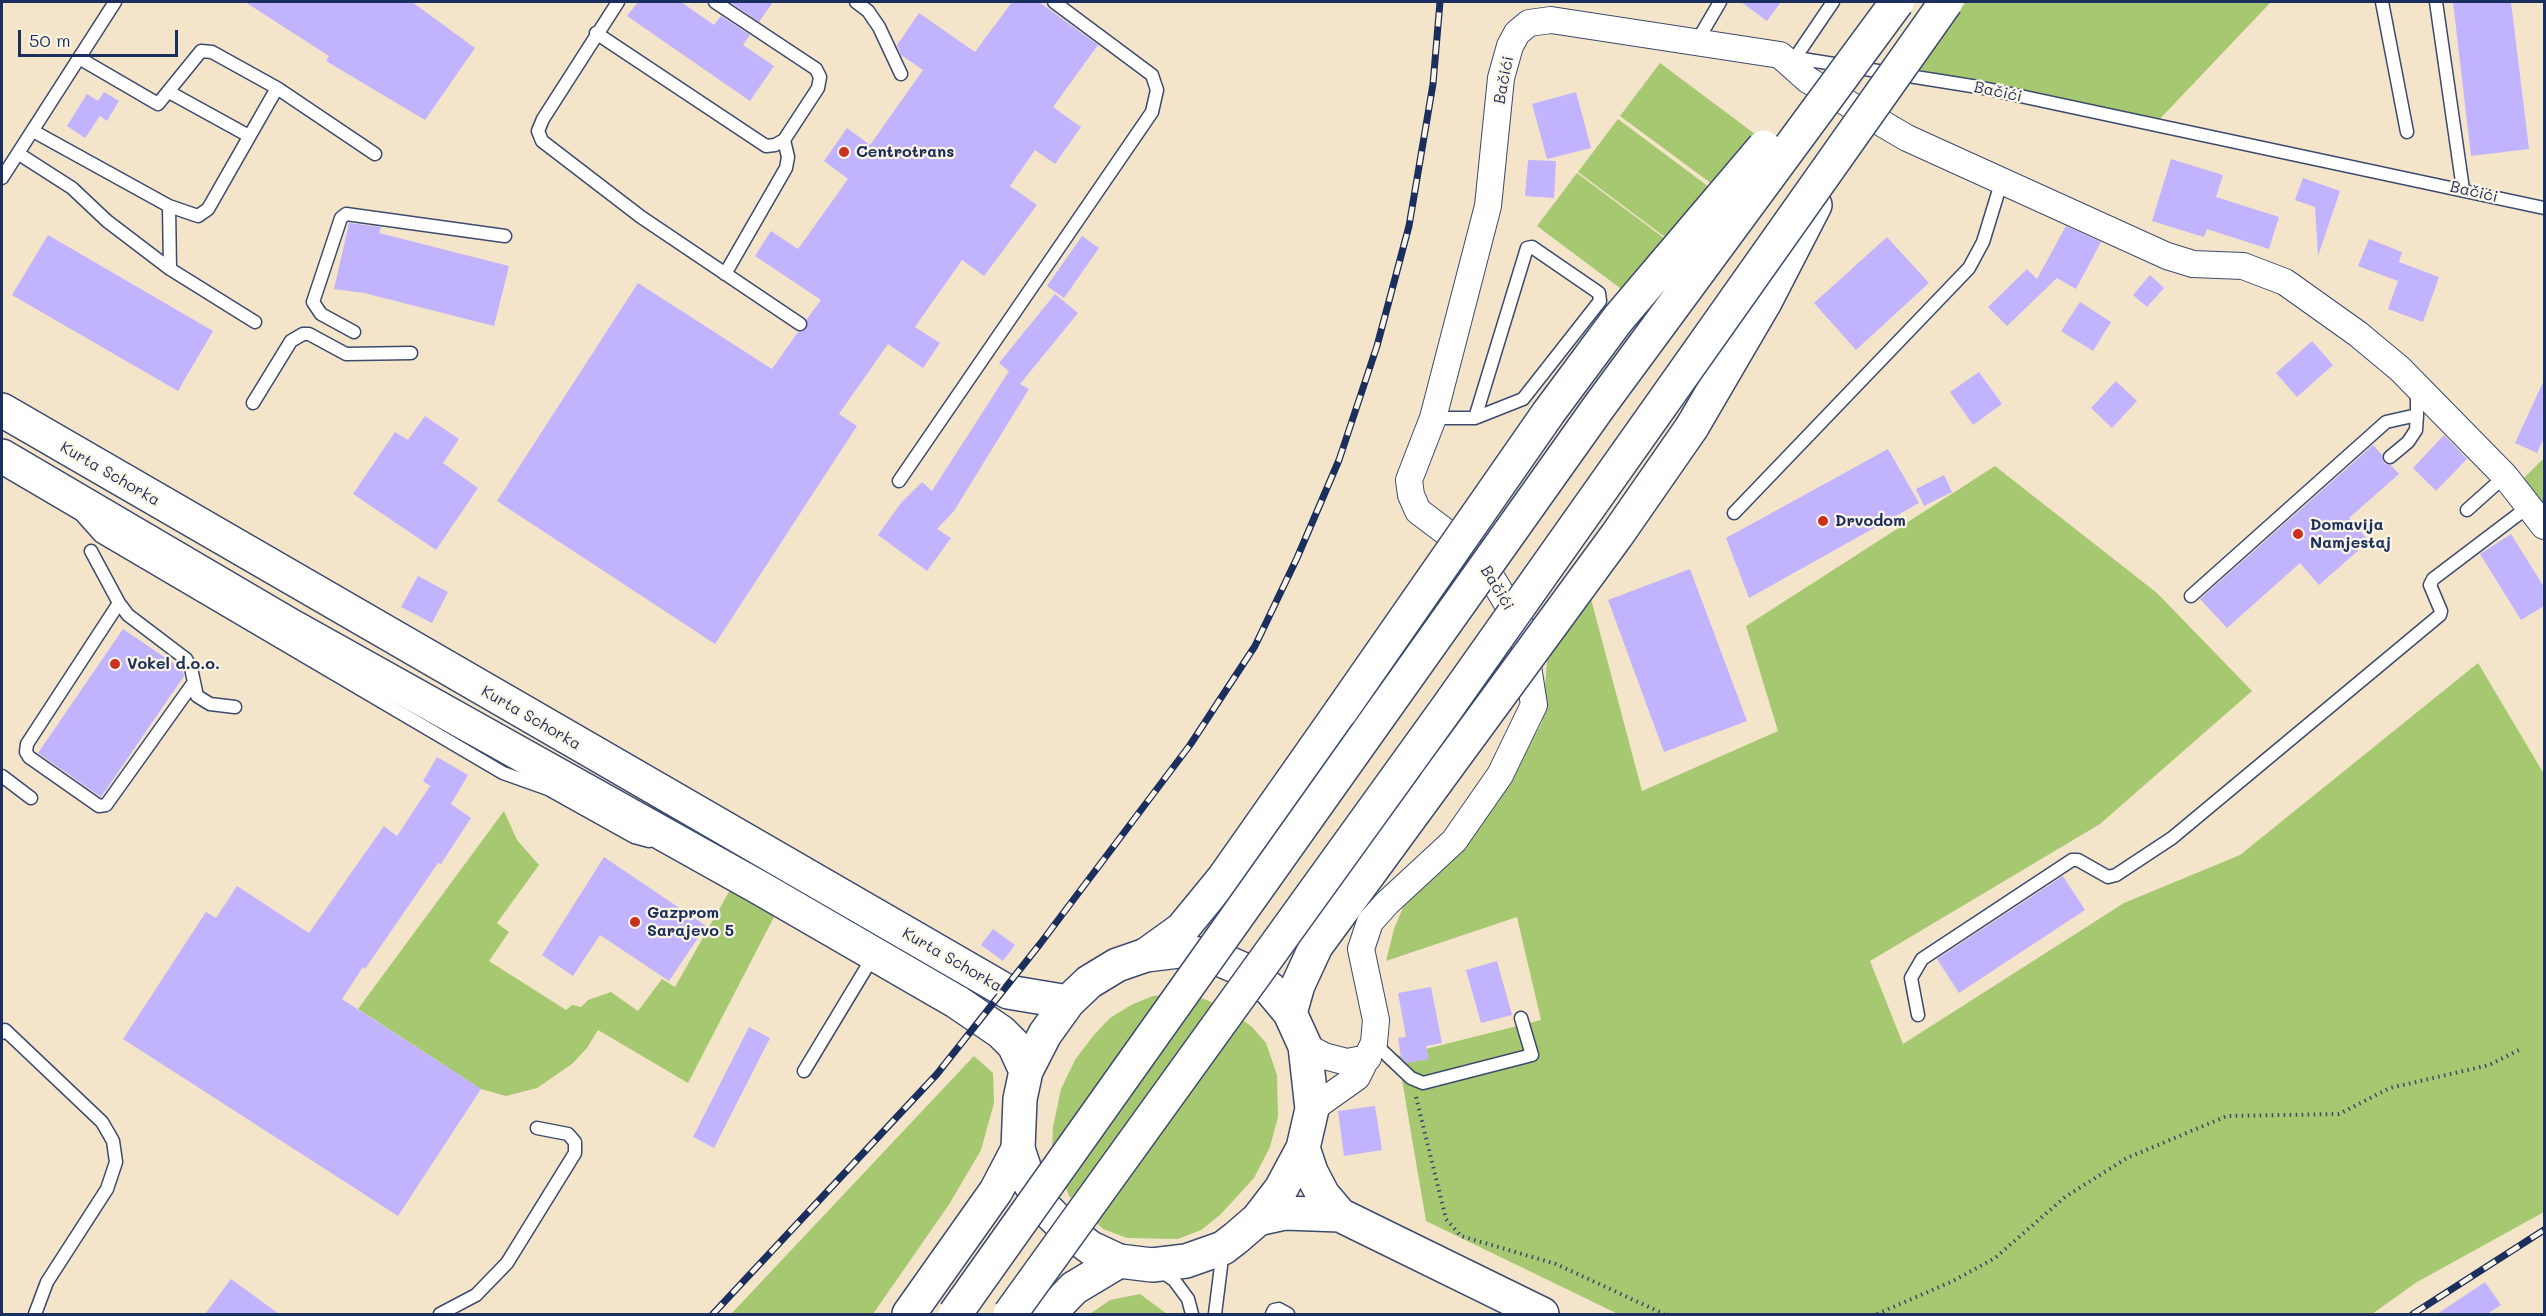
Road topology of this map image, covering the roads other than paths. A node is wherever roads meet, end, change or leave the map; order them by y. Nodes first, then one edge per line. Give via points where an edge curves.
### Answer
1 (115, 2) edge
2 (618, 2) edge
3 (715, 2) edge
4 (856, 2) edge
5 (1054, 2) edge
6 (1720, 2) edge
7 (1833, 2) edge
8 (1878, 2) edge
9 (1897, 2) edge
10 (1946, 2) edge
11 (2382, 2) edge
12 (2436, 2) edge
13 (596, 33) junction
14 (1696, 43) junction
15 (1787, 56) junction
16 (79, 58) junction
17 (901, 74) dead end
18 (277, 88) junction
19 (169, 92) junction
20 (33, 131) junction
21 (2407, 132) dead end
22 (249, 136) junction
23 (784, 140) junction
24 (1846, 146) junction
25 (19, 154) junction
26 (375, 154) dead end
27 (2, 178) edge
28 (2002, 180) junction
29 (2463, 189) junction
30 (170, 206) junction
31 (2544, 208) edge
32 (505, 236) dead end
33 (170, 269) junction
34 (725, 274) junction
35 (255, 322) dead end
36 (800, 324) dead end
37 (354, 332) dead end
38 (411, 353) dead end
39 (2417, 387) junction
40 (253, 403) dead end
41 (2, 411) edge
42 (2417, 415) junction
43 (1433, 417) junction
44 (1475, 418) junction
45 (2, 456) edge
46 (2390, 458) dead end
47 (2505, 476) junction
48 (899, 481) dead end
49 (2528, 507) junction
50 (2467, 510) dead end
51 (1734, 513) dead end
52 (2544, 526) edge
53 (91, 551) dead end
54 (2191, 596) dead end
55 (119, 603) junction
56 (194, 682) junction
57 (235, 707) dead end
58 (2, 776) edge
59 (31, 798) dead end
60 (874, 954) junction
61 (1146, 955) junction
62 (1068, 1002) junction
63 (1290, 1013) junction
64 (1918, 1015) dead end
65 (1521, 1018) dead end
66 (2, 1033) edge
67 (1305, 1046) junction
68 (1371, 1050) junction
69 (804, 1071) dead end
70 (1026, 1071) junction
71 (1312, 1109) junction
72 (537, 1128) dead end
73 (1303, 1148) junction
74 (1018, 1149) junction
75 (1340, 1215) junction
76 (1258, 1219) junction
77 (1223, 1248) junction
78 (1119, 1261) junction
79 (1152, 1265) junction
80 (35, 1314) edge
81 (440, 1314) edge
82 (909, 1314) edge
83 (955, 1314) edge
84 (1010, 1314) edge
85 (1049, 1314) edge
86 (1192, 1314) edge
87 (1215, 1314) edge
88 (1272, 1314) edge
89 (1288, 1314) edge
90 (1542, 1314) edge

1 - 16 lane
2 - 13 lane
3 - 23 lane via 816,69 820,77 818,88
4 - 17 lane via 879,27
5 - 48 lane via 1152,75 1157,90 1152,112
6 - 14 lane
7 - 15 lane
8 - 61 main road, bridge via 1795,111 1618,320 1542,422 1223,879 1182,929
9 - 83 main road, bridge via 1598,408
10 - 24 main road, bridge via 1879,93
11 - 21 lane
12 - 29 lane
13 - 23 lane via 766,146
13 - 34 lane via 543,119 538,131 542,141 641,217
14 - 15 street, Bačići
14 - 43 street, Bačići via 1551,20 1529,23 1517,33 1502,78 1488,206
15 - 28 street via 1808,80 1907,138
15 - 29 lane, Bačići via 1978,87
16 - 19 lane via 158,104
16 - 20 lane
18 - 19 lane via 212,52 201,51
18 - 22 lane
18 - 26 lane
19 - 22 lane
20 - 25 lane
20 - 30 lane
22 - 30 lane via 208,209 198,216
23 - 34 lane via 786,168
24 - 63 main road, bridge via 1766,302 1692,427 1617,536 1316,945
24 - 84 main road, bridge
25 - 27 lane
25 - 33 lane via 72,188 107,221
28 - 39 street via 2167,256 2193,264 2244,266 2285,282 2358,334
28 - 51 lane via 1983,242 1970,268
29 - 31 lane, Bačići
30 - 33 lane
32 - 37 lane via 346,214 341,218 313,302 321,314
33 - 35 lane
34 - 36 lane
38 - 40 lane via 345,354 303,334 291,341
39 - 42 lane
39 - 47 street
41 - 62 main road, Kurta Schorka via 1008,992
42 - 46 lane via 2416,430
42 - 54 lane via 2386,422
43 - 44 lane
43 - 68 street, Bačići via 1409,480 1411,495 1418,511 1479,557 1521,628 1534,705 1500,775 1454,841 1370,922 1361,948 1376,1020
44 - 44 lane via 1523,399 1600,301 1599,293 1532,247 1527,248
45 - 60 main road, Kurta Schorka via 288,624
47 - 49 street
47 - 50 lane
49 - 52 street
49 - 64 lane via 2433,579 2430,585 2440,615 2172,838 2116,876 2072,860 1922,959 1911,978
53 - 55 lane
55 - 56 lane via 137,622 186,659
55 - 56 lane via 27,744 29,758 99,806 106,805
56 - 57 lane via 202,700
58 - 59 lane
60 - 69 lane
60 - 70 main road, Kurta Schorka via 1001,1032 1014,1046
61 - 62 main road via 1117,965 1089,982
61 - 63 main road via 1179,951 1212,956 1242,969 1270,989
62 - 70 main road via 1045,1034
63 - 67 main road
65 - 68 lane via 1532,1055 1423,1083
66 - 80 lane via 5,1030 102,1122 113,1141 116,1162 107,1189 47,1282
67 - 68 street via 1347,1062
67 - 71 main road
68 - 71 street via 1357,1077
70 - 74 main road via 1020,1099
71 - 73 main road
72 - 81 lane via 568,1134 575,1142 575,1153 507,1263 476,1295
73 - 75 main road via 1323,1195
73 - 76 main road via 1281,1189
74 - 78 main road via 1029,1182 1046,1209 1068,1232
74 - 82 main road via 996,1191
75 - 76 main road via 1285,1213
75 - 90 main road
76 - 77 main road
77 - 79 main road via 1186,1261
77 - 87 lane
78 - 79 main road
78 - 85 main road via 1074,1288
79 - 86 lane via 1174,1280 1188,1299
88 - 89 lane via 1279,1309

